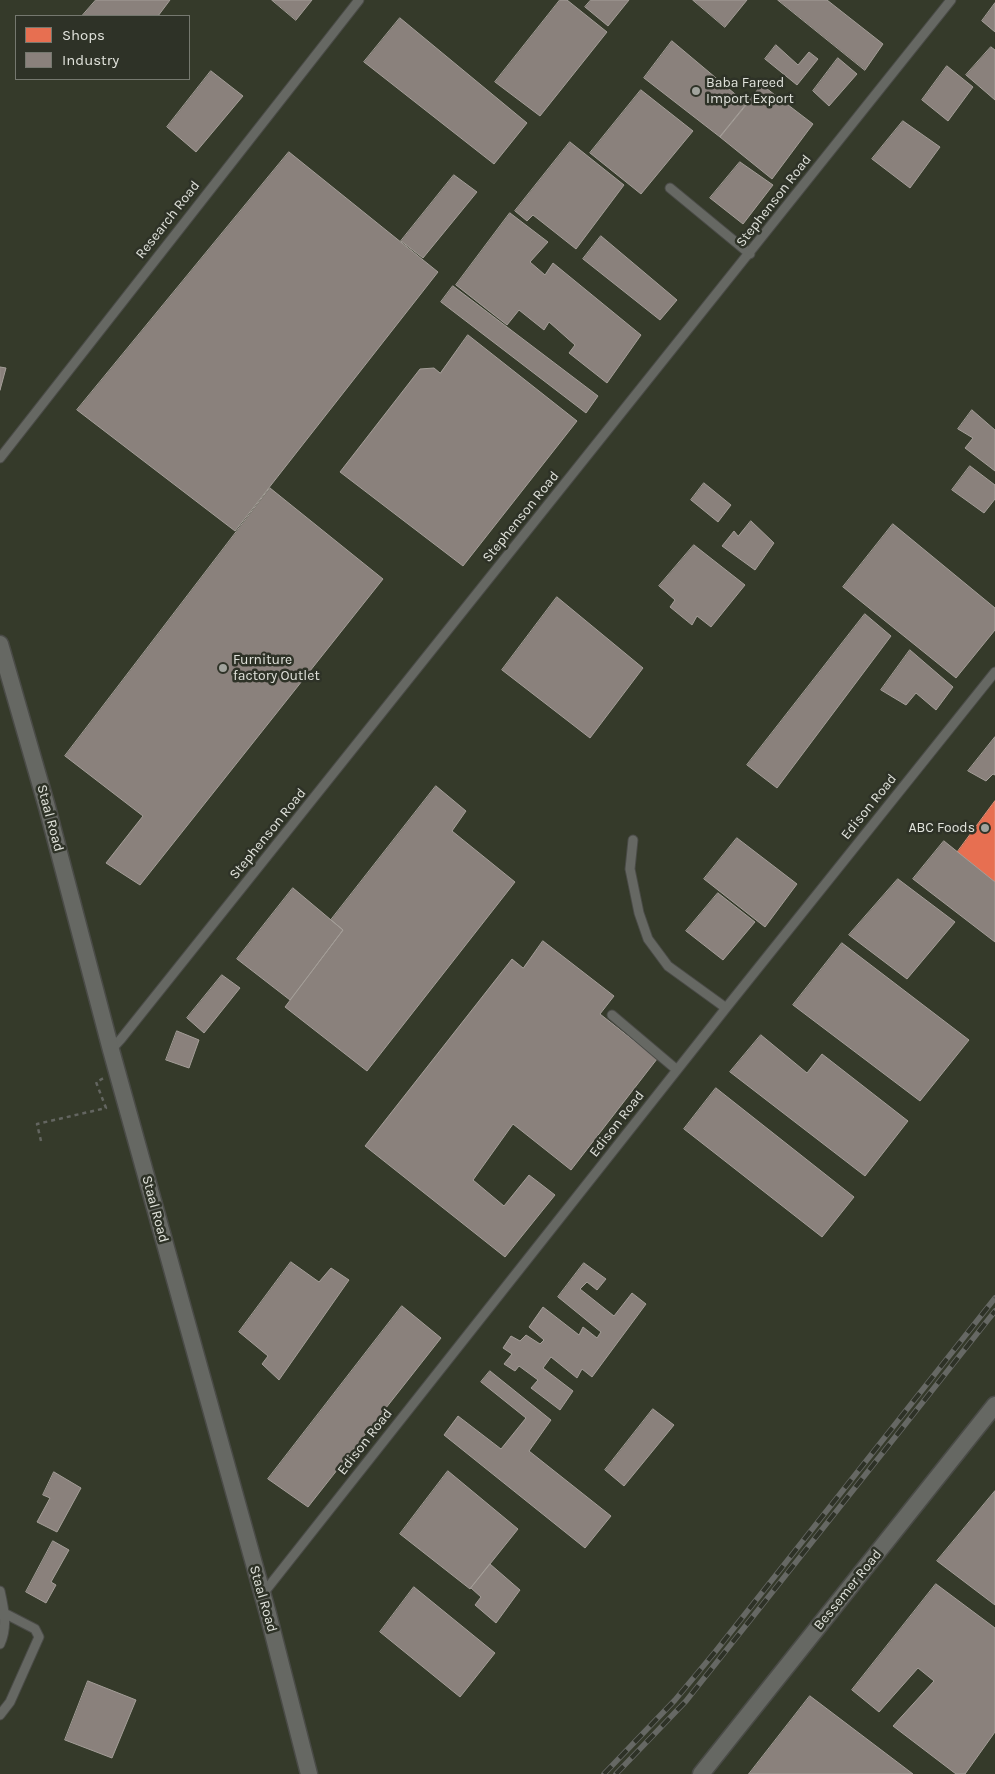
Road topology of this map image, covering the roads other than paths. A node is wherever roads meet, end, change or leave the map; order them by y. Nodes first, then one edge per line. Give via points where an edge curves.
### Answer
1 (359, 0) edge
2 (951, 0) edge
3 (670, 188) dead end
4 (750, 254) junction
5 (0, 458) edge
6 (0, 644) edge
7 (995, 672) edge
8 (633, 840) dead end
9 (726, 1008) junction
10 (612, 1014) dead end
11 (111, 1050) junction
12 (678, 1070) junction
13 (995, 1405) edge
14 (0, 1591) edge
15 (262, 1595) junction
16 (6, 1614) junction
17 (0, 1644) edge
18 (0, 1715) edge
19 (309, 1774) edge
20 (701, 1774) edge

1 - 5 lane, Research Road
2 - 4 lane, Stephenson Road
3 - 4 lane
4 - 11 lane, Stephenson Road
6 - 11 street, Staal Road
7 - 9 lane, Edison Road
8 - 9 lane via 630,869 648,939 668,966
9 - 12 lane, Edison Road
10 - 12 lane
11 - 15 street, Staal Road
12 - 15 lane, Edison Road
13 - 20 street, Bessemer Road
14 - 16 lane
15 - 19 street, Staal Road
16 - 17 lane
16 - 18 lane via 36,1629 39,1637 10,1702

